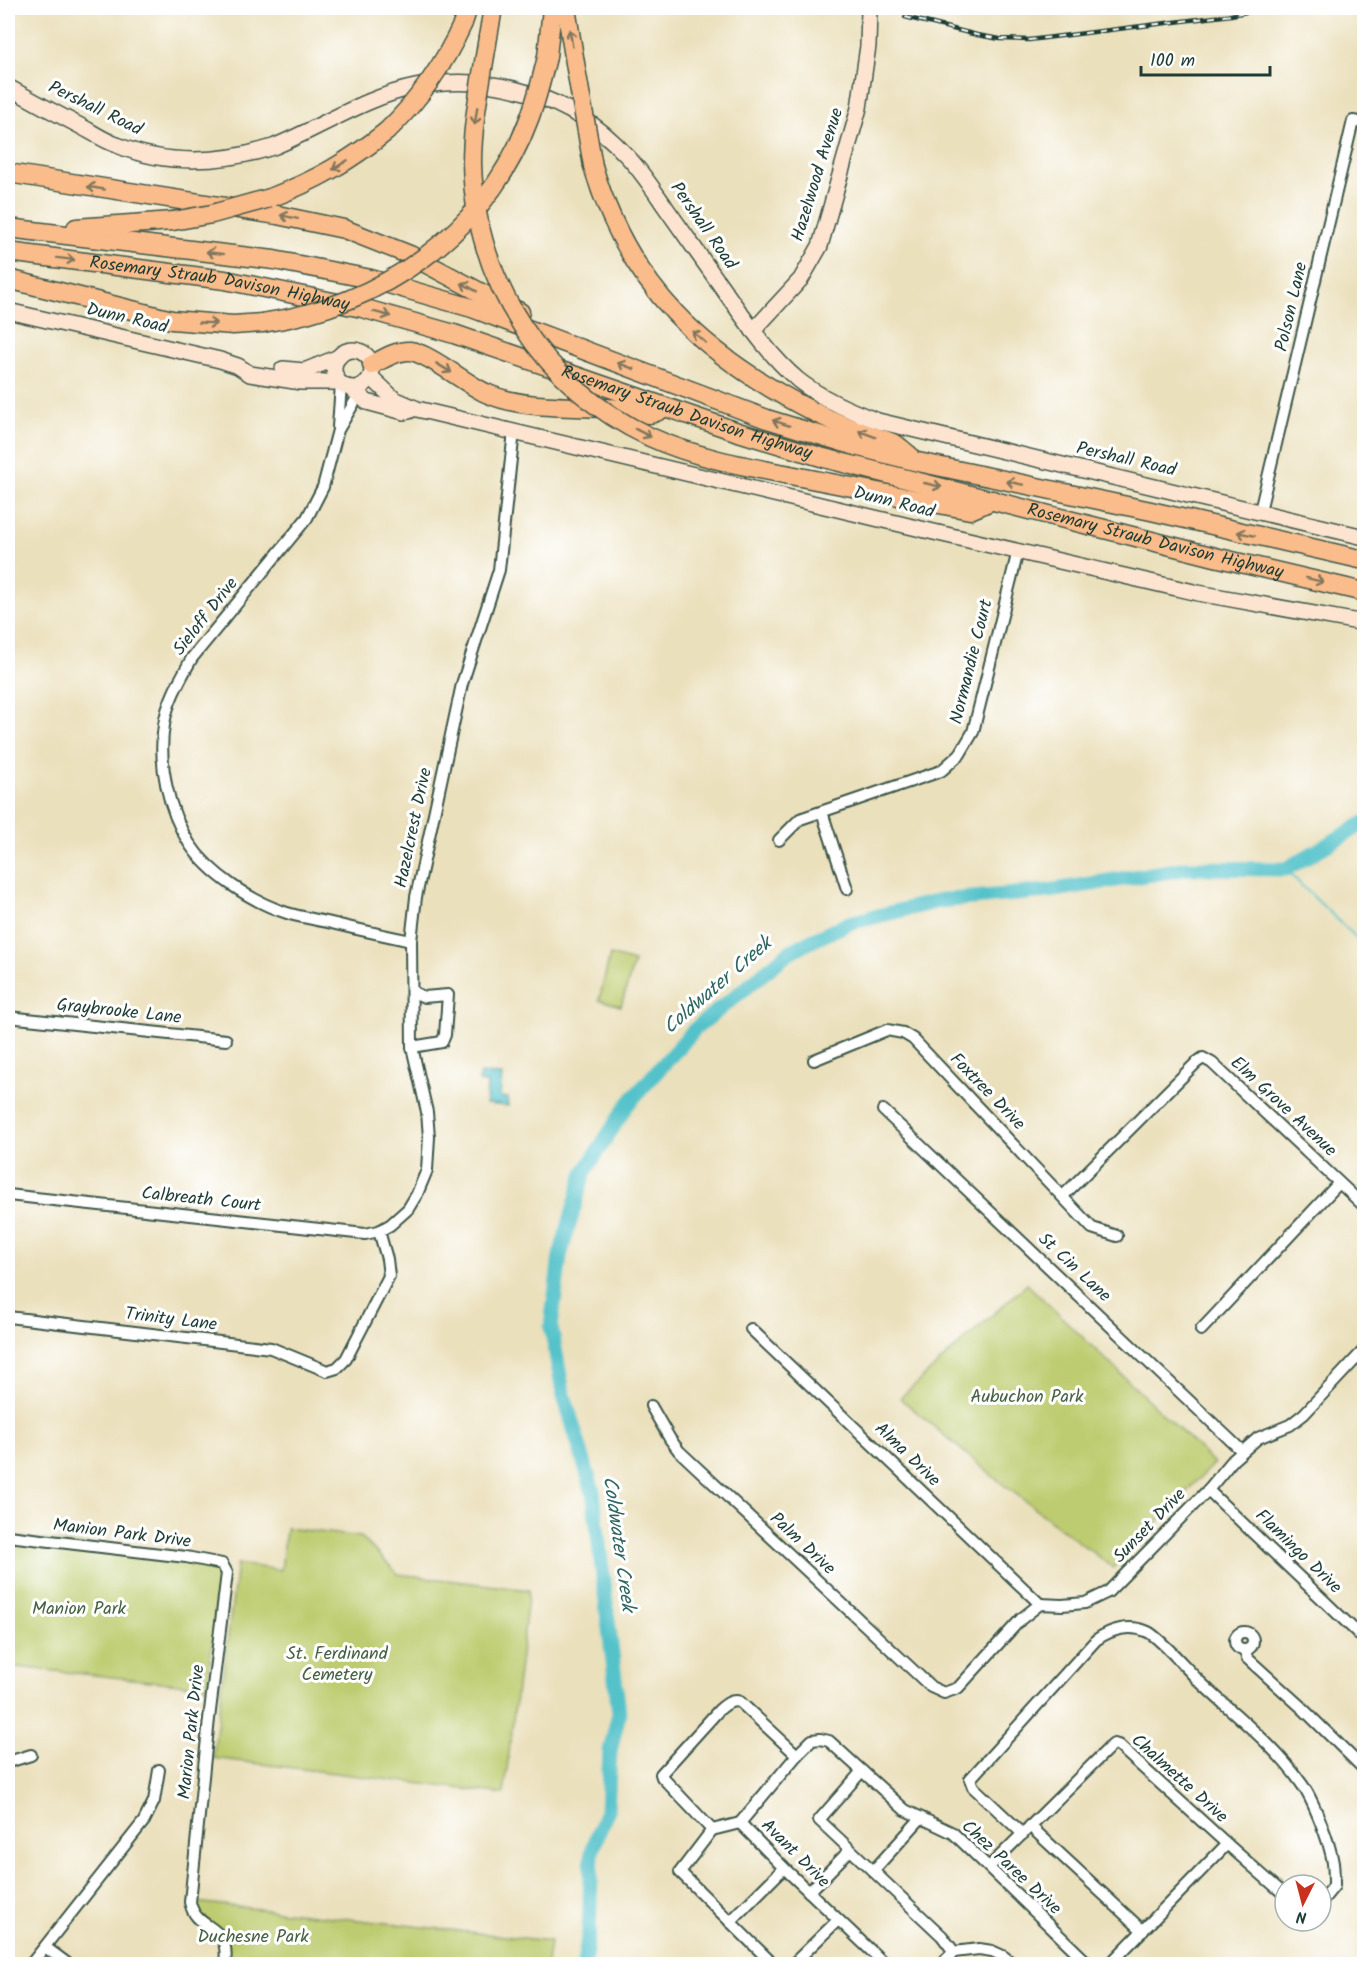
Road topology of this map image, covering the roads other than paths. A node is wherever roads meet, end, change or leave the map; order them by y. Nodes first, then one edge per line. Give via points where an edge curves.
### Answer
1 (493, 8) edge
2 (552, 8) edge
3 (566, 8) edge
4 (870, 8) edge
5 (465, 15) edge
6 (8, 87) edge
7 (1365, 123) edge
8 (8, 173) edge
9 (8, 228) edge
10 (38, 231) junction
11 (8, 252) edge
12 (8, 279) edge
13 (8, 311) edge
14 (753, 331) junction
15 (575, 347) junction
16 (339, 357) junction
17 (238, 366) junction
18 (356, 383) junction
19 (666, 407) junction
20 (417, 409) junction
21 (338, 430) junction
22 (514, 431) junction
23 (918, 462) junction
24 (993, 500) junction
25 (1260, 511) junction
26 (1365, 537) edge
27 (1018, 551) junction
28 (1365, 560) edge
29 (1365, 592) edge
30 (1365, 623) edge
31 (822, 812) junction
32 (779, 840) dead end
33 (846, 889) dead end
34 (411, 941) junction
35 (412, 992) junction
36 (8, 1017) edge
37 (226, 1040) dead end
38 (412, 1047) junction
39 (814, 1060) dead end
40 (884, 1110) dead end
41 (1340, 1183) junction
42 (8, 1195) edge
43 (1063, 1196) junction
44 (1365, 1206) edge
45 (390, 1225) joint
46 (379, 1231) junction
47 (1117, 1236) dead end
48 (8, 1317) edge
49 (751, 1329) dead end
50 (1201, 1330) dead end
51 (1365, 1350) edge
52 (651, 1406) dead end
53 (1242, 1451) junction
54 (1208, 1490) junction
55 (8, 1536) edge
56 (227, 1573) joint
57 (1040, 1604) junction
58 (1365, 1638) edge
59 (1245, 1650) dead end
60 (820, 1739) joint
61 (31, 1755) dead end
62 (797, 1755) junction
63 (8, 1761) edge
64 (1365, 1769) edge
65 (159, 1770) dead end
66 (862, 1771) junction
67 (921, 1818) junction
68 (740, 1823) junction
69 (712, 1830) junction
70 (1026, 1830) junction
71 (1227, 1844) junction
72 (850, 1851) junction
73 (989, 1867) junction
74 (784, 1868) junction
75 (873, 1871) junction
76 (1273, 1884) edge
77 (1333, 1887) edge
78 (809, 1892) junction
79 (838, 1920) junction
80 (730, 1922) junction
81 (1143, 1931) junction
82 (45, 1947) junction
83 (954, 1952) junction
84 (1076, 1960) edge
85 (31, 1965) edge
86 (68, 1965) edge
87 (225, 1965) edge
88 (773, 1965) edge
89 (793, 1965) edge
90 (885, 1965) edge
91 (941, 1965) edge
92 (1013, 1965) edge
93 (1089, 1965) edge
94 (1110, 1965) edge

1 -> 24 highway, bridge via 473,142 480,229 487,255 521,327 575,388 600,408 661,441 723,461 970,510
12 -> 2 highway, bridge via 172,320 233,325 305,315 363,294 440,244 483,200 529,121 547,57
23 -> 3 highway, bridge via 895,444 816,413 719,353 674,314 636,265 609,215 593,166
4 - 14 street, Hazelwood Avenue via 859,108 820,246 801,279
5 -> 10 highway, bridge via 438,71 420,96 387,131 339,167 270,198 212,214 172,221
6 - 14 street, Pershall Road via 116,145 186,160 215,159 273,147 382,96 414,87 472,82 529,92 590,123 624,152
7 - 25 street, Polson Lane via 1353,121
15 -> 8 highway via 544,323 410,255 344,229
9 - 10 highway, Rosemary Straub Davison Highway
15 -> 10 highway, Rosemary Straub Davison Highway via 472,308 363,277 273,260
11 -> 19 highway, Rosemary Straub Davison Highway via 204,277 328,300 454,334
13 - 17 street, Dunn Road
14 - 25 street, Pershall Road via 799,381 869,418
23 -> 15 highway, Rosemary Straub Davison Highway via 767,419
16 - 17 street, Dunn Road via 304,371 253,364
16 - 18 street via 334,372
16 - 18 street, Dunn Road via 355,350 366,355
17 - 18 street, Dunn Road via 250,374 301,382
18 -> 19 highway via 387,357 407,350 478,390 504,399 651,414
18 - 20 street, Dunn Road
18 - 20 street, Dunn Road via 367,402 404,412
18 - 21 street, Sieloff Drive
18 - 21 street, Sieloff Drive
19 -> 24 highway, Rosemary Straub Davison Highway via 814,455
20 - 22 street, Dunn Road
21 - 34 street, Sieloff Drive via 323,487 307,518 192,658 164,724 162,764 171,804 189,843 213,871 237,889 286,913
22 - 27 street, Dunn Road
22 - 34 street, Hazelcrest Drive via 499,570 452,724 417,889
28 -> 23 highway, Rosemary Straub Davison Highway
24 -> 29 highway, Rosemary Straub Davison Highway
25 - 26 street, Pershall Road
27 - 30 street, Dunn Road via 1198,593
27 - 31 street, Normandie Court via 973,732 960,754 941,771
31 - 32 street, Normandie Court via 800,819
31 - 33 street
34 - 35 street, Hazelcrest Drive
35 - 38 street, Hazelcrest Drive
35 - 38 street via 424,997 448,995 446,1035 442,1042
36 - 37 street, Graybrooke Lane
38 - 45 street, Hazelcrest Drive via 427,1112 427,1170 408,1209
39 - 43 street, Foxtree Drive via 887,1030 903,1033
40 - 53 street, St Cin Lane
41 - 43 street, Elm Grove Avenue via 1203,1058
41 - 44 street, Elm Grove Avenue
41 - 50 street
42 - 46 street, Calbreath Court via 346,1233
43 - 47 street, Foxtree Drive via 1092,1228
45 - 46 street, Calbreath Court
46 - 48 street, Trinity Lane via 388,1276 346,1359 327,1371 271,1348
49 - 57 street, Alma Drive
51 - 53 street, Sunset Drive via 1304,1414 1290,1425 1258,1437
52 - 57 street, Palm Drive via 679,1451 932,1687 944,1693 958,1688
53 - 54 street, Sunset Drive
54 - 57 street, Sunset Drive via 1108,1592 1085,1603
54 - 58 street, Flamingo Drive
55 - 56 street, Manion Park Drive via 186,1557 222,1564
56 - 87 street, Marion Park Drive via 190,1902 194,1914 224,1941
59 - 64 street via 1247,1659
60 - 62 street, Avant Drive via 812,1740
60 - 66 street, Chez Paree Drive via 829,1741
61 - 63 street
62 - 68 street, Avant Drive
62 - 69 street via 740,1702 724,1705 661,1774
65 - 82 street via 154,1801 144,1821
66 - 67 street, Chez Paree Drive via 905,1810
66 - 72 street via 819,1820
67 - 73 street, Chez Paree Drive via 953,1833
67 - 75 street
68 - 69 street
68 - 74 street, Avant Drive
69 - 80 street via 681,1872
70 - 71 street, Chalmette Drive via 1114,1744
70 - 73 street, Chalmette Drive
70 - 77 street via 973,1787 970,1779 1096,1640 1116,1630 1137,1629 1149,1632 1161,1642 1272,1748 1302,1784 1333,1862
70 - 81 street
71 - 76 street
71 - 81 street, Chalmette Drive
72 - 75 street
72 - 78 street
73 - 84 street, Chez Paree Drive
74 - 78 street, Avant Drive
74 - 80 street
75 - 83 street
78 - 79 street, Avant Drive
79 - 89 street
79 - 90 street, Avant Drive
80 - 88 street
81 - 94 street, Chalmette Drive
82 - 85 street
82 - 86 street
83 - 91 street
83 - 92 street via 992,1951
84 - 93 street, Chez Paree Drive

